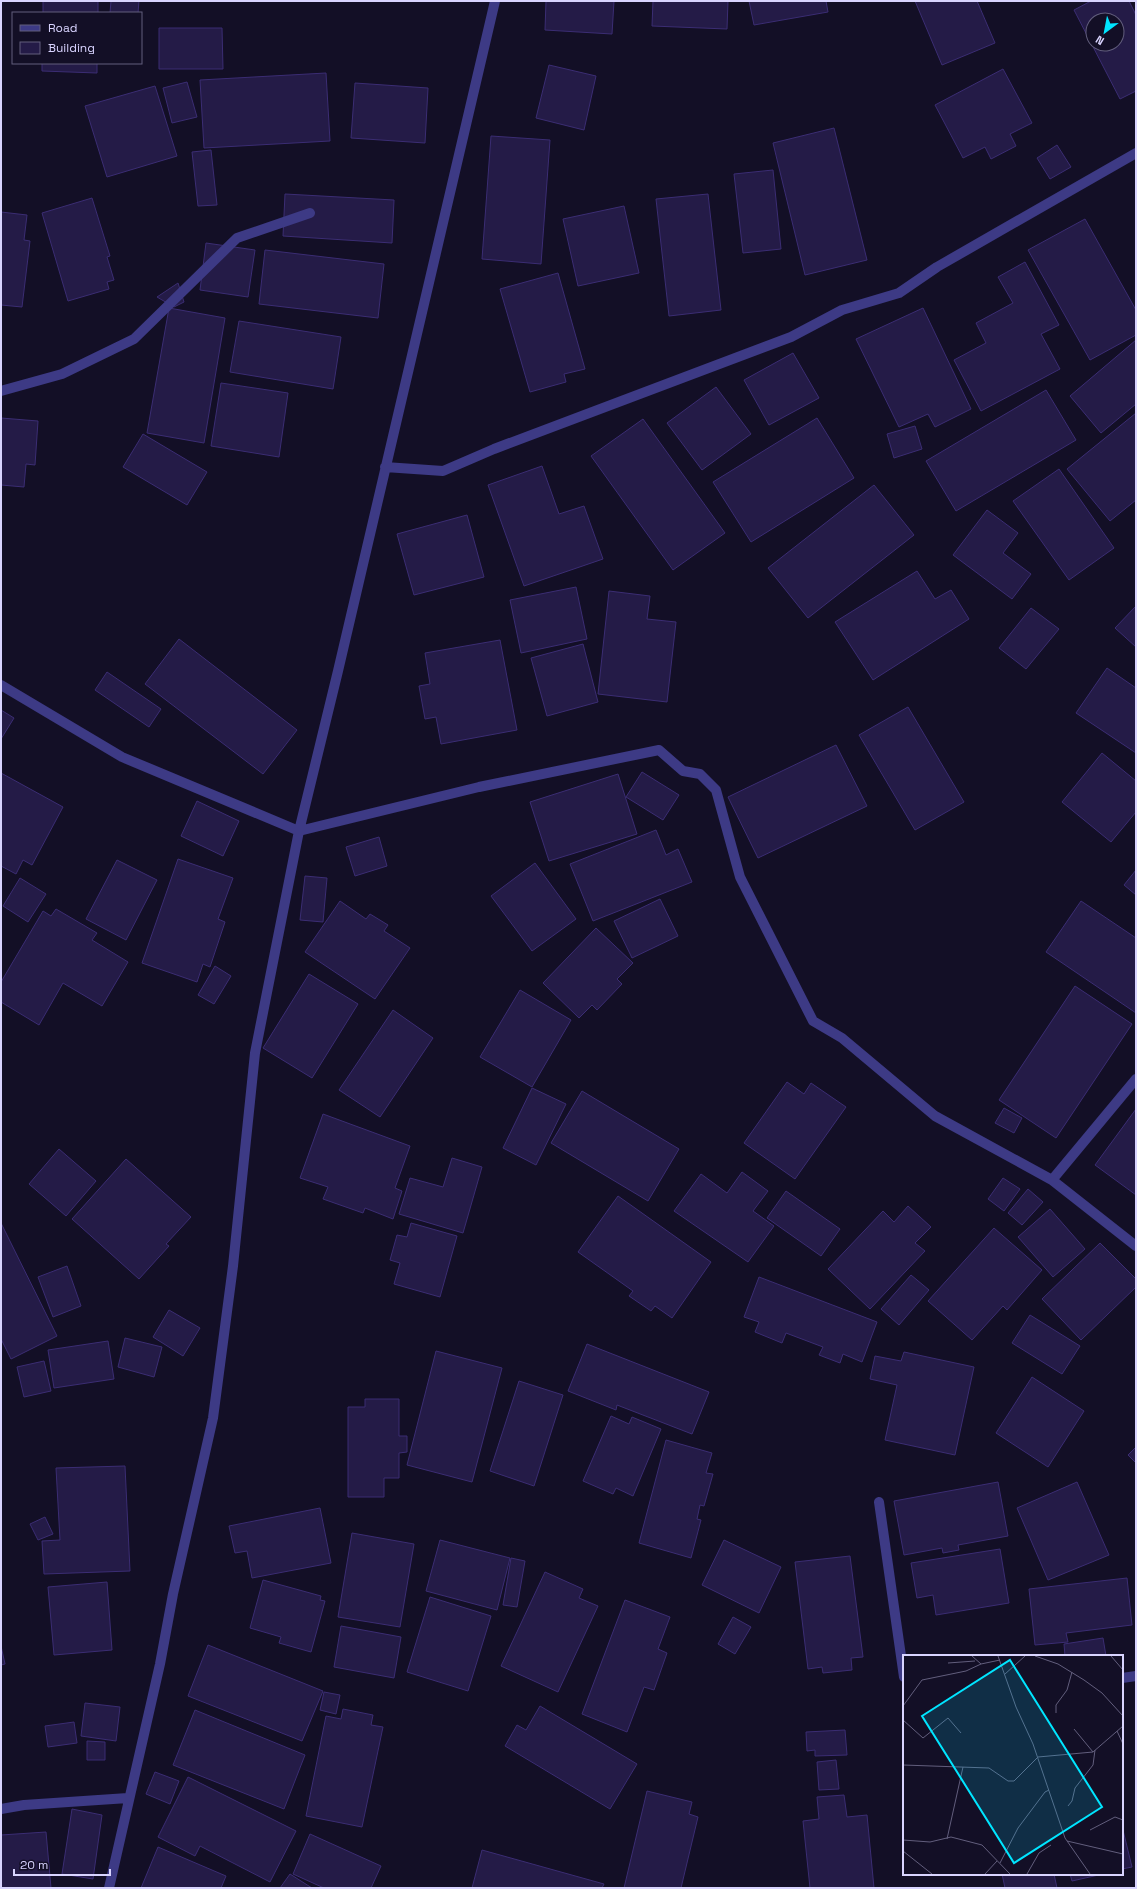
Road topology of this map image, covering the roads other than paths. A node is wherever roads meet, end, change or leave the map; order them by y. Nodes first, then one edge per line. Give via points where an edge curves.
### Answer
1 (495, 1) edge
2 (1136, 153) edge
3 (310, 213) dead end
4 (1, 391) edge
5 (385, 467) junction
6 (1, 685) edge
7 (299, 831) junction
8 (1136, 1079) edge
9 (1052, 1180) junction
10 (1136, 1246) edge
11 (879, 1502) dead end
12 (903, 1670) edge
13 (1136, 1676) edge
14 (1123, 1678) edge
15 (128, 1798) junction
16 (1, 1809) edge
17 (109, 1888) edge

1 - 5 street
2 - 5 street via 937,267 899,293 842,310 791,337 442,471
3 - 4 street via 237,238 134,339 62,374
5 - 7 street
6 - 7 street via 122,757
7 - 9 street via 479,787 659,750 683,771 700,774 716,790 740,877 812,1021 842,1038 935,1116
7 - 15 street via 255,1053 234,1266 213,1418
8 - 9 street
9 - 10 street
11 - 12 street
13 - 14 street
15 - 16 street via 24,1805
15 - 17 street

